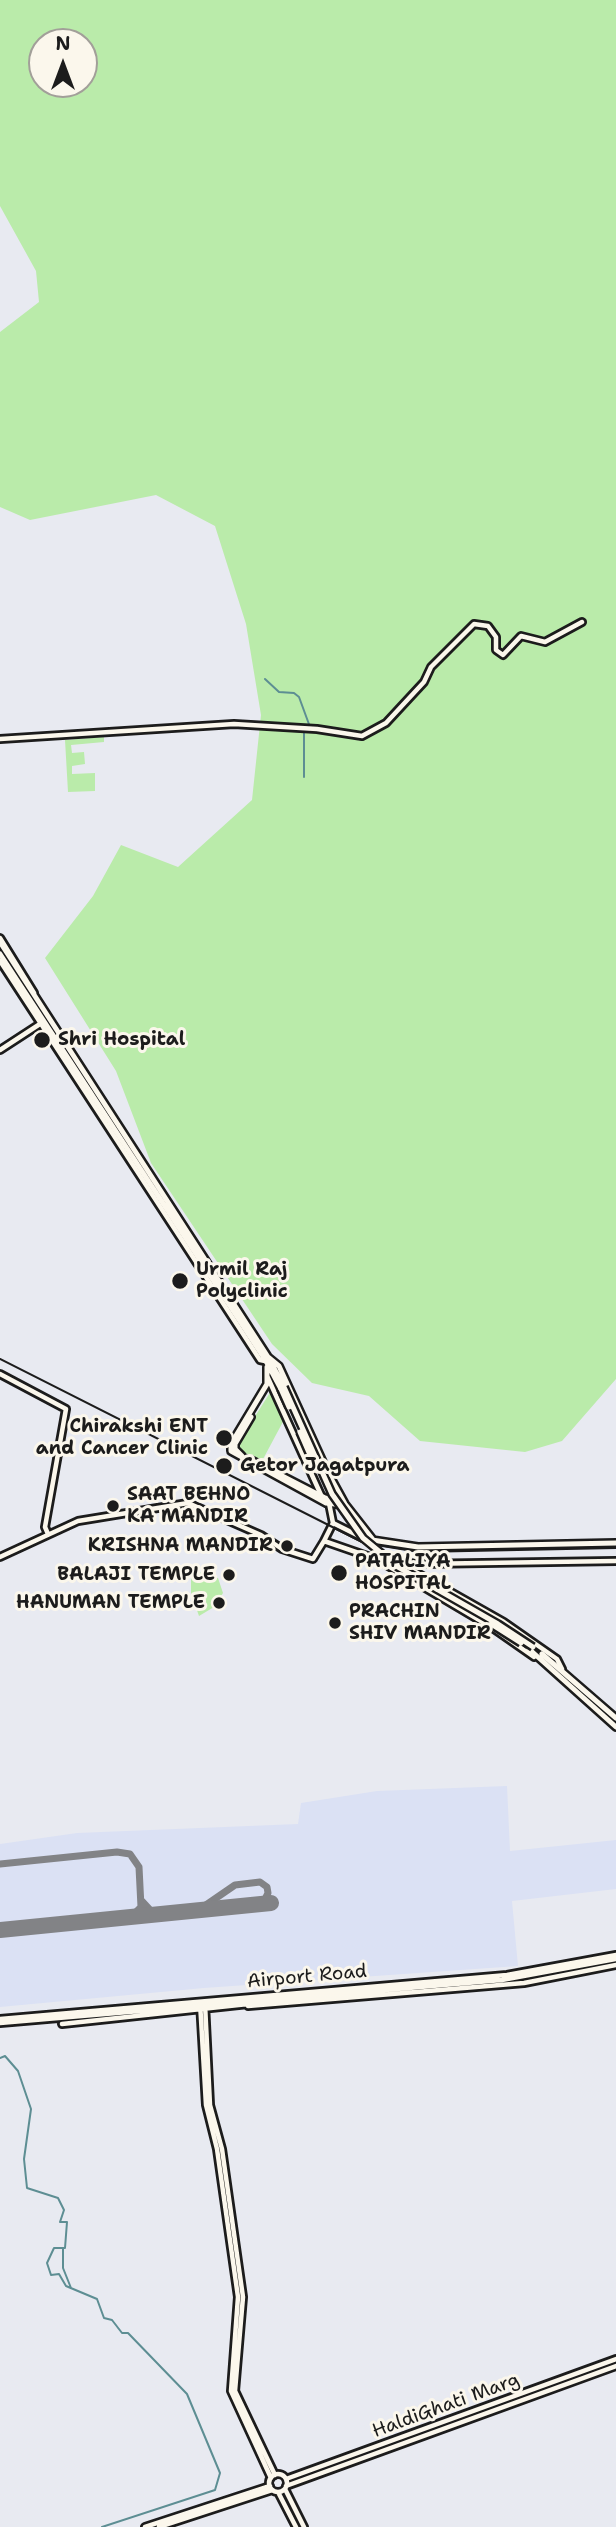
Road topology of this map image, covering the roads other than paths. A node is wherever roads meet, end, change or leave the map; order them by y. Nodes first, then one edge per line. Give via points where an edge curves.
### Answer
1 (582, 622) dead end
2 (0, 739) edge
3 (0, 940) edge
4 (0, 954) edge
5 (0, 961) edge
6 (43, 1022) junction
7 (0, 1050) edge
8 (134, 1160) junction
9 (267, 1359) junction
10 (0, 1374) edge
11 (268, 1378) junction
12 (279, 1388) junction
13 (325, 1500) junction
14 (342, 1503) junction
15 (333, 1523) junction
16 (48, 1534) junction
17 (324, 1541) junction
18 (374, 1541) junction
19 (616, 1542) edge
20 (0, 1557) edge
21 (376, 1559) junction
22 (394, 1560) junction
23 (616, 1562) edge
24 (548, 1658) junction
25 (559, 1670) junction
26 (616, 1718) edge
27 (616, 1727) edge
28 (616, 1957) edge
29 (616, 1965) edge
30 (248, 2003) junction
31 (203, 2005) junction
32 (0, 2021) edge
33 (62, 2024) dead end
34 (616, 2359) edge
35 (616, 2365) edge
36 (273, 2477) junction
37 (286, 2479) junction
38 (286, 2487) junction
39 (273, 2489) junction
40 (164, 2526) edge
41 (145, 2527) edge
42 (296, 2527) edge
43 (304, 2527) edge

1 - 2 street via 545,642 521,636 503,655 496,650 496,636 488,626 474,624 431,667 425,682 386,723 362,736 234,724
3 - 8 main road
4 - 6 main road
5 - 6 street
6 - 7 street
6 - 8 main road
8 - 9 main road
9 - 11 main road
9 - 12 main road
9 - 14 main road via 279,1366
10 - 16 street via 66,1409 45,1527
11 - 12 street
11 - 13 main road via 230,1444 231,1451
12 - 13 street
12 - 13 main road via 268,1389 235,1449
12 - 24 main road, bridge via 332,1494 363,1538 398,1567
13 - 14 main road
13 - 15 street
14 - 18 main road
15 - 17 street
15 - 18 street
16 - 17 street via 78,1521 188,1503 282,1549 313,1559
16 - 20 street
17 - 21 street
18 - 19 main road via 418,1547
21 - 22 street
21 - 25 street
22 - 23 street via 417,1564
22 - 24 street via 465,1598
24 - 25 main road
25 - 26 main road
25 - 27 main road
28 - 30 street, Airport Road via 524,1978
28 - 31 street, Airport Road via 507,1975
29 - 30 street via 524,1983
30 - 31 street, Airport Road
31 - 32 street, Airport Road
31 - 33 street
31 - 36 street via 206,2105 218,2149 238,2297 231,2391
34 - 37 street, HaldiGhati Marg
35 - 38 street, HaldiGhati Marg
36 - 37 street
36 - 39 street
37 - 38 street
38 - 39 street, HaldiGhati Marg
38 - 43 street
39 - 40 street
39 - 41 street
39 - 42 street

